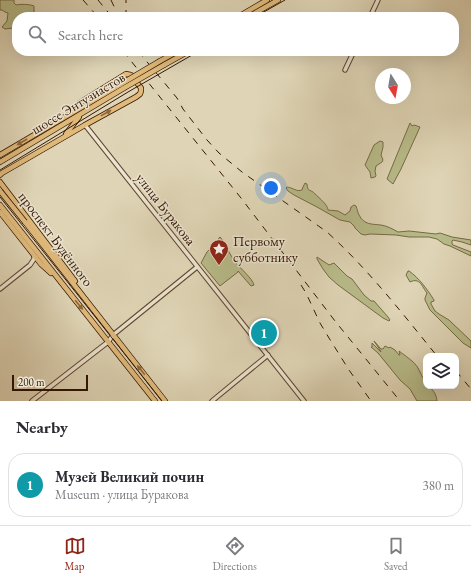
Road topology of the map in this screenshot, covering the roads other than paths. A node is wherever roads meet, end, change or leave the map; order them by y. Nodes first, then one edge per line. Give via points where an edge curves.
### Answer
1 (267, 0) edge
2 (278, 0) edge
3 (378, 0) edge
4 (247, 12) edge
5 (257, 12) edge
6 (372, 12) edge
7 (171, 56) edge
8 (178, 56) edge
9 (352, 56) edge
10 (162, 63) junction
11 (345, 70) dead end
12 (123, 86) junction
13 (84, 112) junction
14 (67, 115) junction
15 (85, 125) junction
16 (61, 138) junction
17 (0, 155) edge
18 (0, 162) edge
19 (1, 174) edge
20 (0, 182) edge
21 (0, 192) edge
22 (9, 195) junction
23 (0, 205) edge
24 (0, 212) edge
25 (34, 255) junction
26 (41, 264) junction
27 (197, 267) junction
28 (27, 268) junction
29 (48, 268) junction
30 (0, 289) edge
31 (94, 310) junction
32 (113, 335) junction
33 (108, 342) junction
34 (268, 355) junction
35 (32, 401) edge
36 (155, 401) edge
37 (165, 401) edge
38 (212, 401) edge
39 (304, 401) edge

1 - 4 main road
2 - 5 main road
3 - 6 street
7 - 10 main road, шоссе Энтузиастов
8 - 10 main road, шоссе Энтузиастов
9 - 11 street
10 - 12 main road, шоссе Энтузиастов, bridge
12 - 13 main road, шоссе Энтузиастов
12 - 14 main road, шоссе Энтузиастов
13 - 16 main road
13 - 18 main road, шоссе Энтузиастов
15 -> 14 main road via 140,94 141,88 131,75 126,74 87,98
14 -> 17 main road, шоссе Энтузиастов
15 - 16 main road
15 - 27 street, улица Буракова
16 - 19 main road
20 - 22 main road, проспект Будённого
21 - 22 street
21 - 31 main road, проспект Будённого, bridge
22 - 31 main road, проспект Будённого
23 - 29 main road, проспект Будённого
24 - 25 main road, проспект Будённого
25 - 26 main road, проспект Будённого
25 - 28 street
26 - 28 street
26 - 29 main road, проспект Будённого
27 - 32 street
27 - 34 street, улица Буракова
28 - 30 street
29 -> 33 main road, проспект Будённого
31 - 32 main road, проспект Будённого
32 - 33 street
37 -> 32 main road, проспект Будённого
33 - 35 street
33 - 36 main road, проспект Будённого
34 - 38 street
34 - 39 street, улица Буракова

